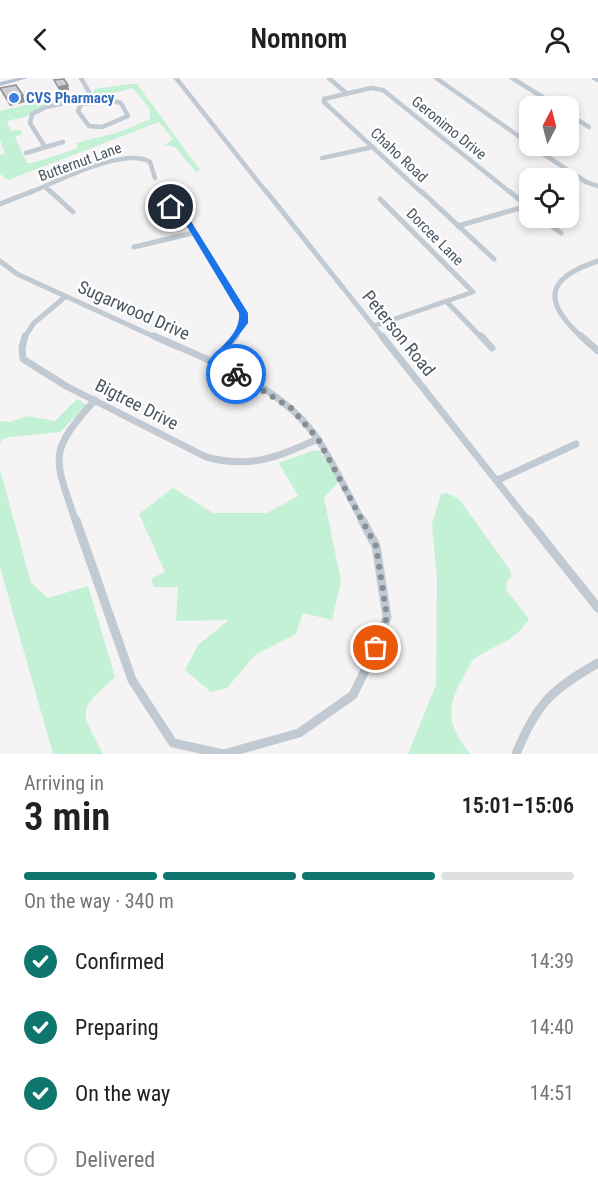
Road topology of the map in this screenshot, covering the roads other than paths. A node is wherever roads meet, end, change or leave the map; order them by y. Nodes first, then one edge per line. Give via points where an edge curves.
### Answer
1 (25, 78) edge
2 (81, 78) edge
3 (176, 78) edge
4 (329, 78) edge
5 (436, 78) edge
6 (512, 78) edge
7 (594, 78) edge
8 (598, 80) edge
9 (0, 84) edge
10 (346, 93) junction
11 (541, 96) edge
12 (82, 102) junction
13 (579, 121) edge
14 (589, 127) dead end
15 (519, 137) edge
16 (63, 142) dead end
17 (45, 147) junction
18 (373, 147) junction
19 (26, 153) dead end
20 (546, 156) edge
21 (322, 158) dead end
22 (155, 178) dead end
23 (598, 186) edge
24 (45, 187) junction
25 (380, 199) dead end
26 (519, 200) edge
27 (0, 204) edge
28 (171, 207) dead end
29 (519, 209) edge
30 (73, 212) dead end
31 (458, 226) junction
32 (554, 228) edge
33 (193, 232) junction
34 (561, 233) dead end
35 (134, 247) dead end
36 (494, 259) dead end
37 (0, 261) edge
38 (598, 261) edge
39 (65, 297) junction
40 (447, 302) junction
41 (374, 326) junction
42 (596, 347) edge
43 (492, 348) dead end
44 (212, 363) junction
45 (95, 400) junction
46 (318, 439) junction
47 (576, 444) dead end
48 (498, 480) junction
49 (598, 608) edge
50 (598, 663) edge
51 (224, 754) edge
52 (516, 754) edge

1 - 9 main road
2 - 12 street via 89,89
3 - 41 street, Peterson Road
4 - 10 street
5 - 15 street
6 - 11 street
7 - 8 street
10 - 18 street, Chaho Road via 328,97 324,102
10 - 26 street, Geronimo Drive via 383,90
12 - 12 street via 78,111 94,127 128,116 117,101
12 - 17 street via 57,104 32,114 30,123
13 - 14 street
16 - 17 street
17 - 19 street
18 - 21 street
18 - 31 street, Chaho Road
20 - 23 street
22 - 24 street, Butternut Lane via 156,169 150,161 133,156 112,160
24 - 27 street, Butternut Lane
24 - 30 street
25 - 40 street, Dorcee Lane via 473,292
28 - 33 street via 181,211
29 - 31 street
31 - 36 street, Chaho Road
32 - 34 street
33 - 35 street
33 - 44 street via 243,313 244,323 237,335
37 - 39 street, Sugarwood Drive via 17,274
38 - 42 street via 572,270 558,282 554,296 564,320
39 - 44 street, Sugarwood Drive
39 - 45 street, Bigtree Drive via 22,337 23,359
40 - 41 street
40 - 43 street
41 - 48 street, Peterson Road
44 - 46 street, Sugarwood Drive via 248,379 291,408
45 - 46 street, Bigtree Drive via 206,457 230,465 252,465
45 - 51 street, Sugarwood Drive via 60,441 56,455 132,680 173,743
46 - 51 street, Sugarwood Drive via 376,546 387,617 353,695 299,733
47 - 48 street
48 - 49 street, Peterson Road
50 - 52 street via 543,699

